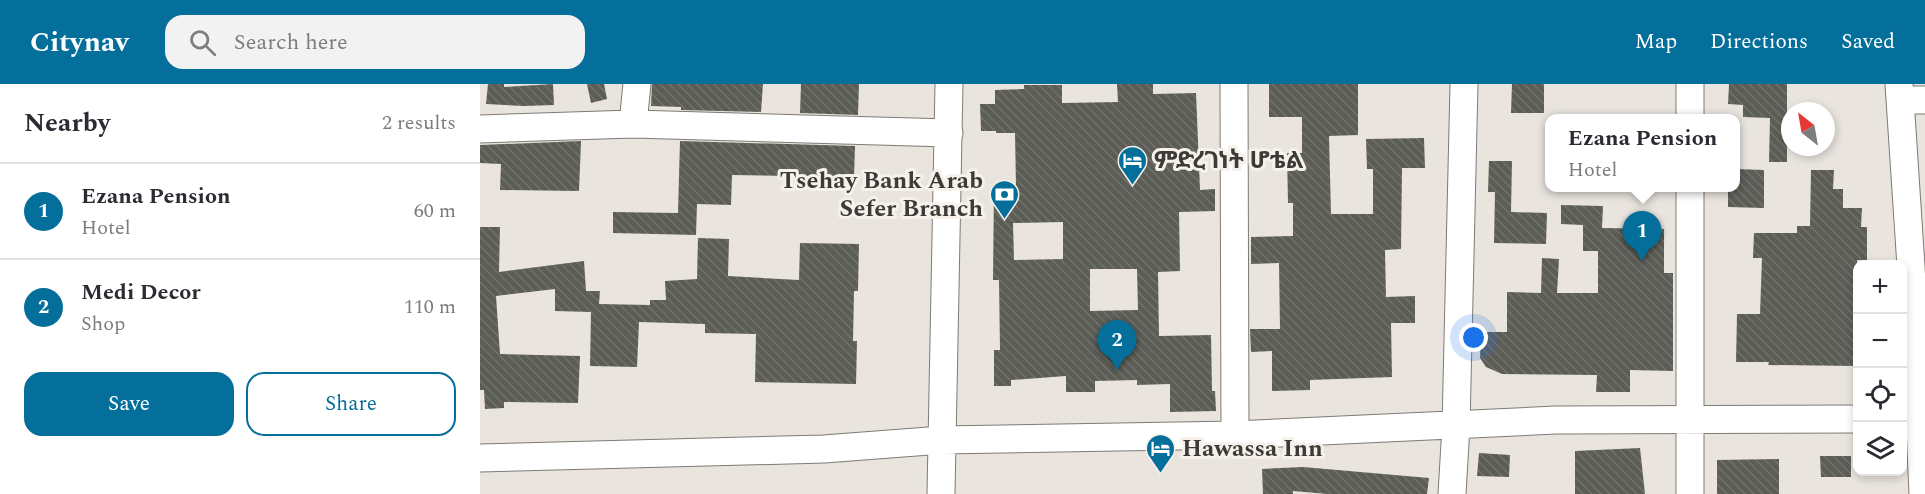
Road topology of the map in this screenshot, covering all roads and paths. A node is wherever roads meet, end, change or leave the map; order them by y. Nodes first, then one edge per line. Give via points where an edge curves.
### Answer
1 (637, 84) edge
2 (949, 84) edge
3 (1234, 84) edge
4 (1464, 84) edge
5 (1690, 84) edge
6 (1908, 95) edge
7 (1690, 114) edge
8 (633, 124) junction
9 (480, 129) edge
10 (949, 133) junction
11 (1690, 192) edge
12 (1910, 368) edge
13 (1916, 418) edge
14 (1853, 419) edge
15 (1690, 420) junction
16 (1456, 426) junction
17 (1235, 435) junction
18 (942, 440) junction
19 (480, 458) edge
20 (1907, 458) edge
21 (1922, 484) edge
22 (941, 494) edge
23 (1452, 494) edge
24 (1690, 494) edge

1 - 8 street
2 - 10 street
3 - 17 street
4 - 16 street
5 - 7 street
6 - 12 street
8 - 9 street
8 - 10 street
10 - 18 street
11 - 15 street
12 - 13 street
13 - 21 street
14 - 15 street
15 - 16 street via 1556,420
15 - 24 street
16 - 17 street
16 - 23 street
17 - 18 street
18 - 19 street via 824,449
18 - 22 street
20 - 21 street

